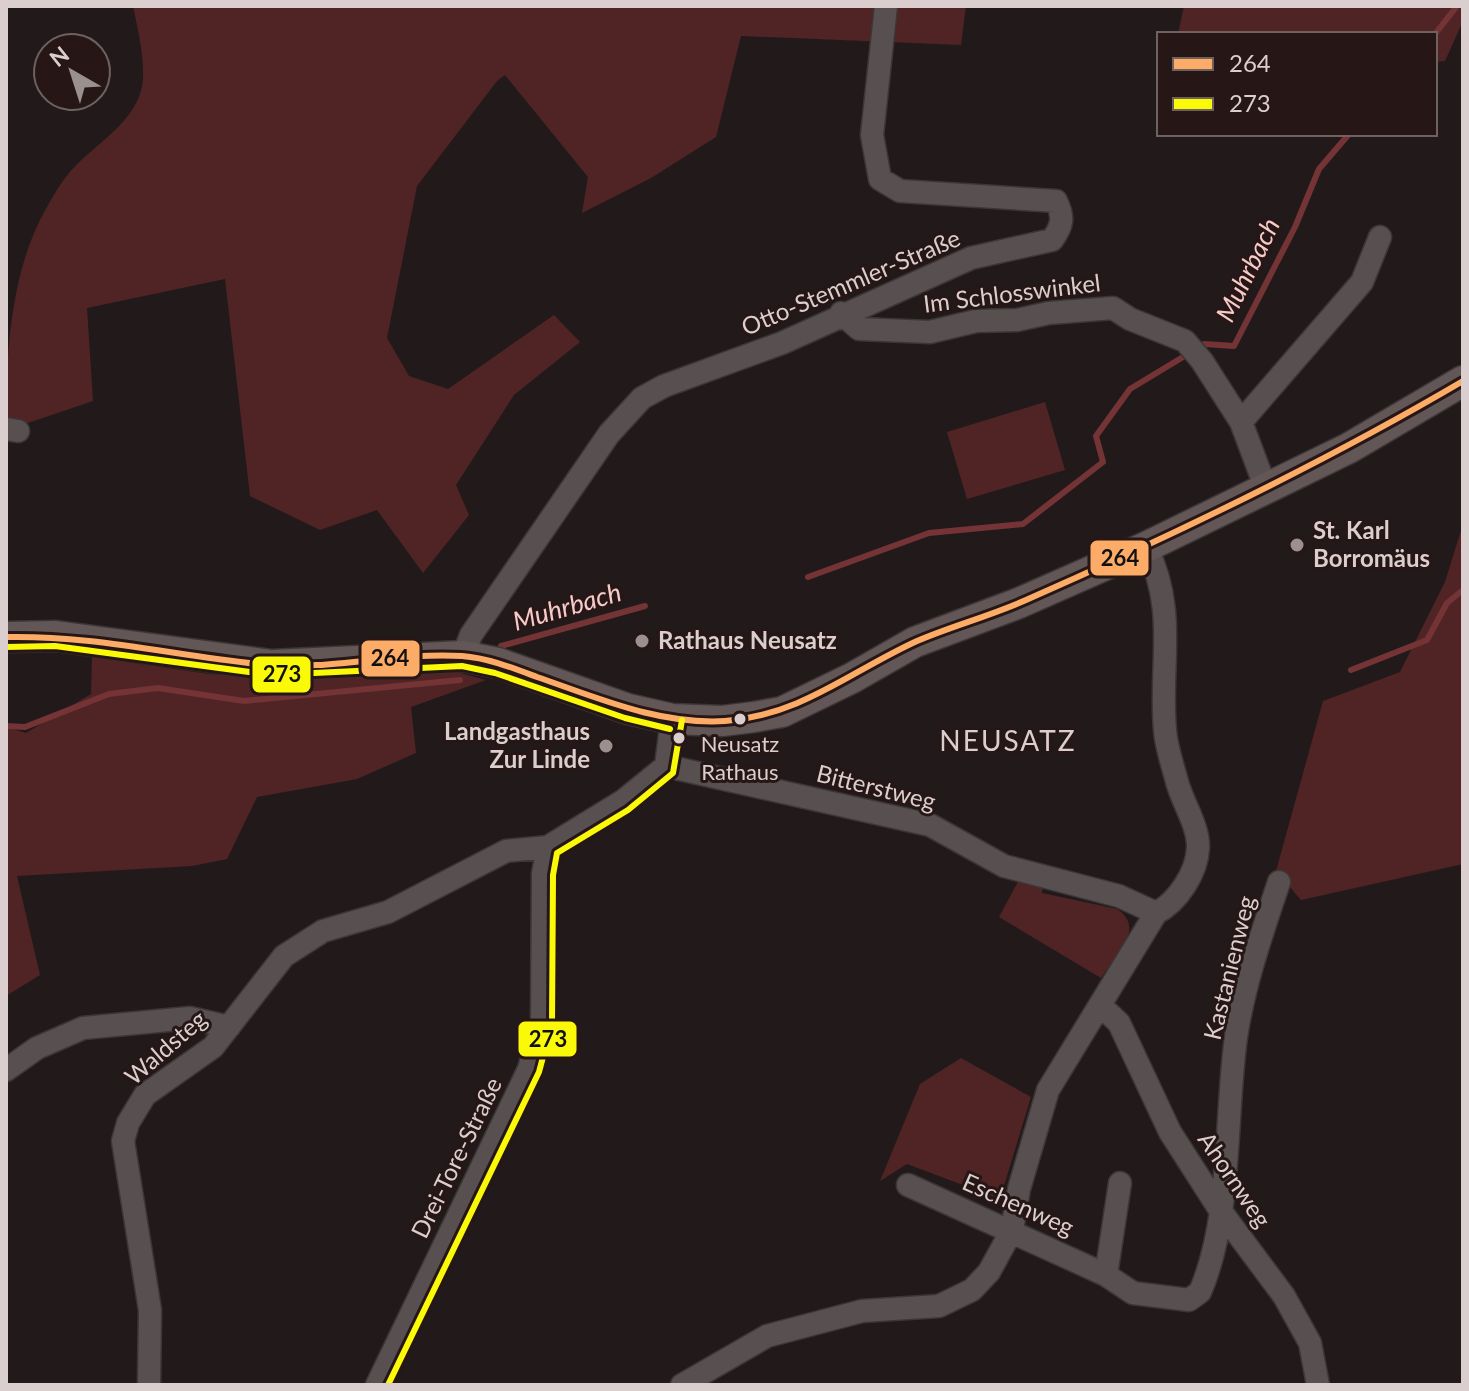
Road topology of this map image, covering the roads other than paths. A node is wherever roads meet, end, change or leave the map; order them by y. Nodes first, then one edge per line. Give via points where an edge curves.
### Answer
1 (886, 6) edge
2 (1380, 237) dead end
3 (841, 313) junction
4 (1463, 381) edge
5 (1241, 422) junction
6 (1265, 486) junction
7 (1146, 547) junction
8 (6, 637) edge
9 (463, 656) junction
10 (672, 719) junction
11 (666, 766) junction
12 (548, 847) junction
13 (1279, 882) dead end
14 (1156, 913) junction
15 (1101, 1006) junction
16 (229, 1027) junction
17 (6, 1070) edge
18 (1120, 1183) dead end
19 (908, 1185) dead end
20 (1220, 1210) junction
21 (1012, 1230) junction
22 (1106, 1275) junction
23 (149, 1385) edge
24 (377, 1385) edge
25 (682, 1385) edge
26 (1318, 1385) edge

1 - 3 street, Otto-Stemmler-Straße via 872,135 880,179 900,191 1056,201 1063,215 1052,240 971,258
2 - 5 street via 1362,282
3 - 5 street, Im Schlosswinkel via 859,329 930,332 976,321 1113,308 1185,341
3 - 9 street, Otto-Stemmler-Straße via 782,343 642,398 609,434 471,635
4 - 6 main road via 1349,448
5 - 6 street, Im Schlosswinkel
6 - 7 main road
7 - 10 main road via 915,642 782,712 722,721
7 - 14 street via 1166,621 1165,730 1180,798 1199,847 1181,890
8 - 9 main road via 56,636 272,665
9 - 10 main road
10 - 11 street
11 - 12 street via 623,801
11 - 14 street, Bitterstweg via 930,825 1004,866 1119,896
12 - 16 street, Waldsteg via 506,851 388,912 323,931 284,956
12 - 24 street, Drei-Tore-Straße via 543,874 542,1022 529,1069
13 - 20 street, Kastanienweg via 1236,1036
14 - 15 street
15 - 20 street, Ahornweg via 1119,1023 1170,1132
15 - 21 street via 1048,1090
16 - 17 street via 190,1018 83,1028 37,1048
16 - 23 street, Waldsteg via 213,1047 145,1095 123,1141 150,1310
18 - 22 street
19 - 21 street, Eschenweg
20 - 22 street, Eschenweg via 1205,1280 1189,1300 1133,1293
20 - 26 street, Ahornweg via 1297,1319 1310,1343
21 - 22 street, Eschenweg
21 - 25 street via 989,1272 972,1290 939,1306 862,1311 767,1336

